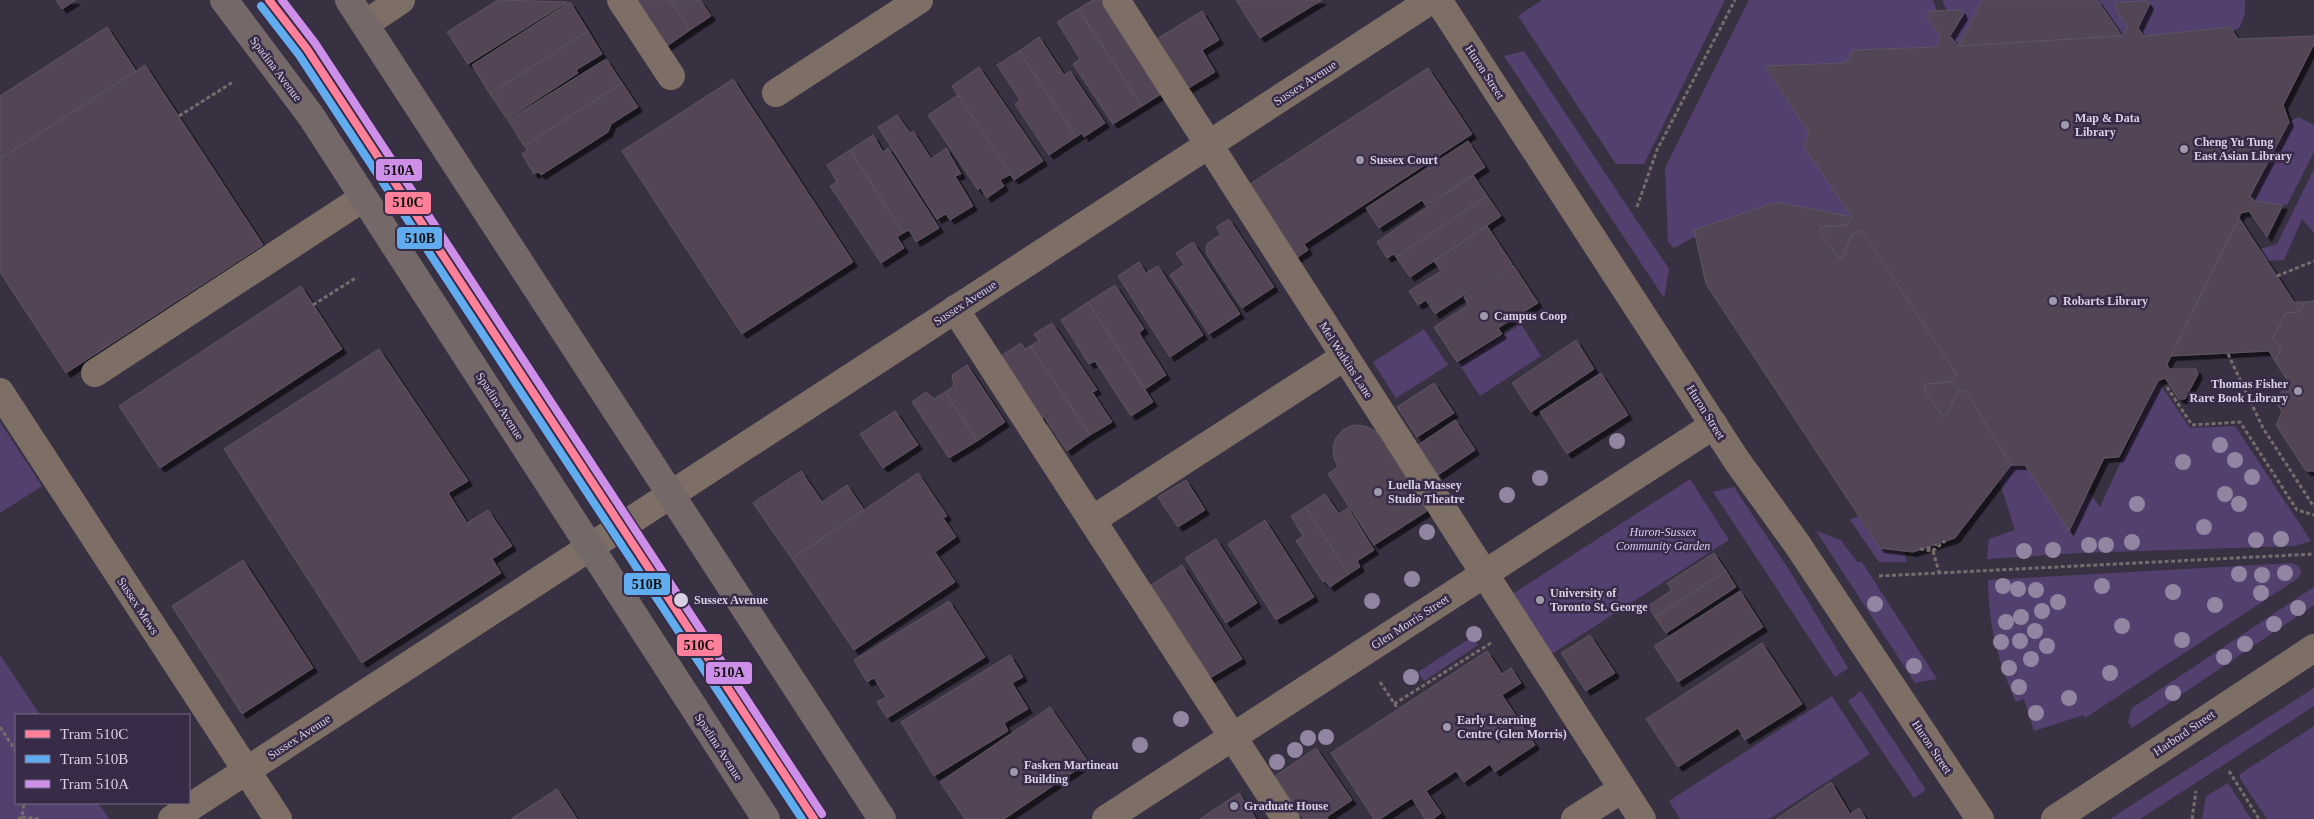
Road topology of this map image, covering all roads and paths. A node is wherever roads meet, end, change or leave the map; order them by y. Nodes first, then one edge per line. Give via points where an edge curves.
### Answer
1 (224, 0) edge
2 (349, 0) edge
3 (401, 0) edge
4 (621, 0) edge
5 (918, 0) edge
6 (1116, 0) edge
7 (1431, 0) edge
8 (1438, 0) edge
9 (1735, 0) edge
10 (365, 24) junction
11 (671, 76) dead end
12 (233, 82) dead end
13 (776, 93) dead end
14 (179, 116) dead end
15 (1209, 145) junction
16 (363, 198) junction
17 (1638, 207) dead end
18 (2314, 262) edge
19 (2277, 276) dead end
20 (357, 277) dead end
21 (313, 305) dead end
22 (956, 309) junction
23 (2228, 354) dead end
24 (1344, 357) junction
25 (95, 373) dead end
26 (2167, 388) dead end
27 (0, 392) edge
28 (1714, 425) junction
29 (672, 494) junction
30 (2314, 507) edge
31 (2314, 515) edge
32 (1092, 520) junction
33 (1944, 541) dead end
34 (1936, 544) dead end
35 (591, 546) junction
36 (1927, 547) dead end
37 (1920, 549) dead end
38 (1933, 551) junction
39 (2314, 554) edge
40 (1939, 572) junction
41 (1484, 574) junction
42 (1878, 576) dead end
43 (2314, 648) edge
44 (1481, 650) dead end
45 (1378, 679) dead end
46 (1394, 704) junction
47 (1398, 709) dead end
48 (0, 727) edge
49 (1233, 736) junction
50 (15, 750) edge
51 (246, 771) junction
52 (2229, 771) dead end
53 (1622, 789) junction
54 (2196, 791) dead end
55 (24, 804) edge
56 (20, 818) edge
57 (40, 819) edge
58 (172, 819) edge
59 (278, 819) edge
60 (766, 819) edge
61 (882, 819) edge
62 (1106, 819) edge
63 (1286, 819) edge
64 (1575, 819) edge
65 (1642, 819) edge
66 (1980, 819) edge
67 (2055, 819) edge
68 (2192, 819) edge
69 (2260, 819) edge

1 - 16 main road, Spadina Avenue via 311,116
2 - 10 main road
3 - 10 street
4 - 11 street
5 - 13 street
6 - 15 street, Mel Watkins Lane
7 - 15 street, Sussex Avenue
8 - 28 street, Huron Street
9 - 17 path via 1657,150
10 - 29 main road
12 - 14 path
15 - 22 street, Sussex Avenue
15 - 24 street, Mel Watkins Lane
16 - 25 street
16 - 35 main road, Spadina Avenue
18 - 19 path
20 - 21 path
22 - 29 street, Sussex Avenue
22 - 32 street
23 - 30 path via 2262,428
24 - 32 street
24 - 41 street, Mel Watkins Lane
26 - 31 path via 2192,425 2240,422 2297,510
27 - 51 street, Sussex Mews
28 - 41 street, Glen Morris Street
28 - 66 street, Huron Street via 1803,552
29 - 35 street, Sussex Avenue
29 - 61 main road
32 - 49 street
33 - 38 path
34 - 38 path
35 - 51 street, Sussex Avenue
35 - 60 main road, Spadina Avenue
36 - 38 path
37 - 38 path
38 - 40 path
39 - 40 path
40 - 42 path
41 - 49 street, Glen Morris Street
41 - 53 street, Mel Watkins Lane
43 - 67 street, Harbord Street
44 - 46 path
45 - 46 path
46 - 47 path
48 - 50 path
49 - 62 street, Glen Morris Street
49 - 63 street
51 - 58 street, Sussex Avenue
51 - 59 street, Sussex Mews
52 - 69 path
53 - 64 street
53 - 65 street, Mel Watkins Lane
54 - 68 path
55 - 56 path
56 - 57 path

